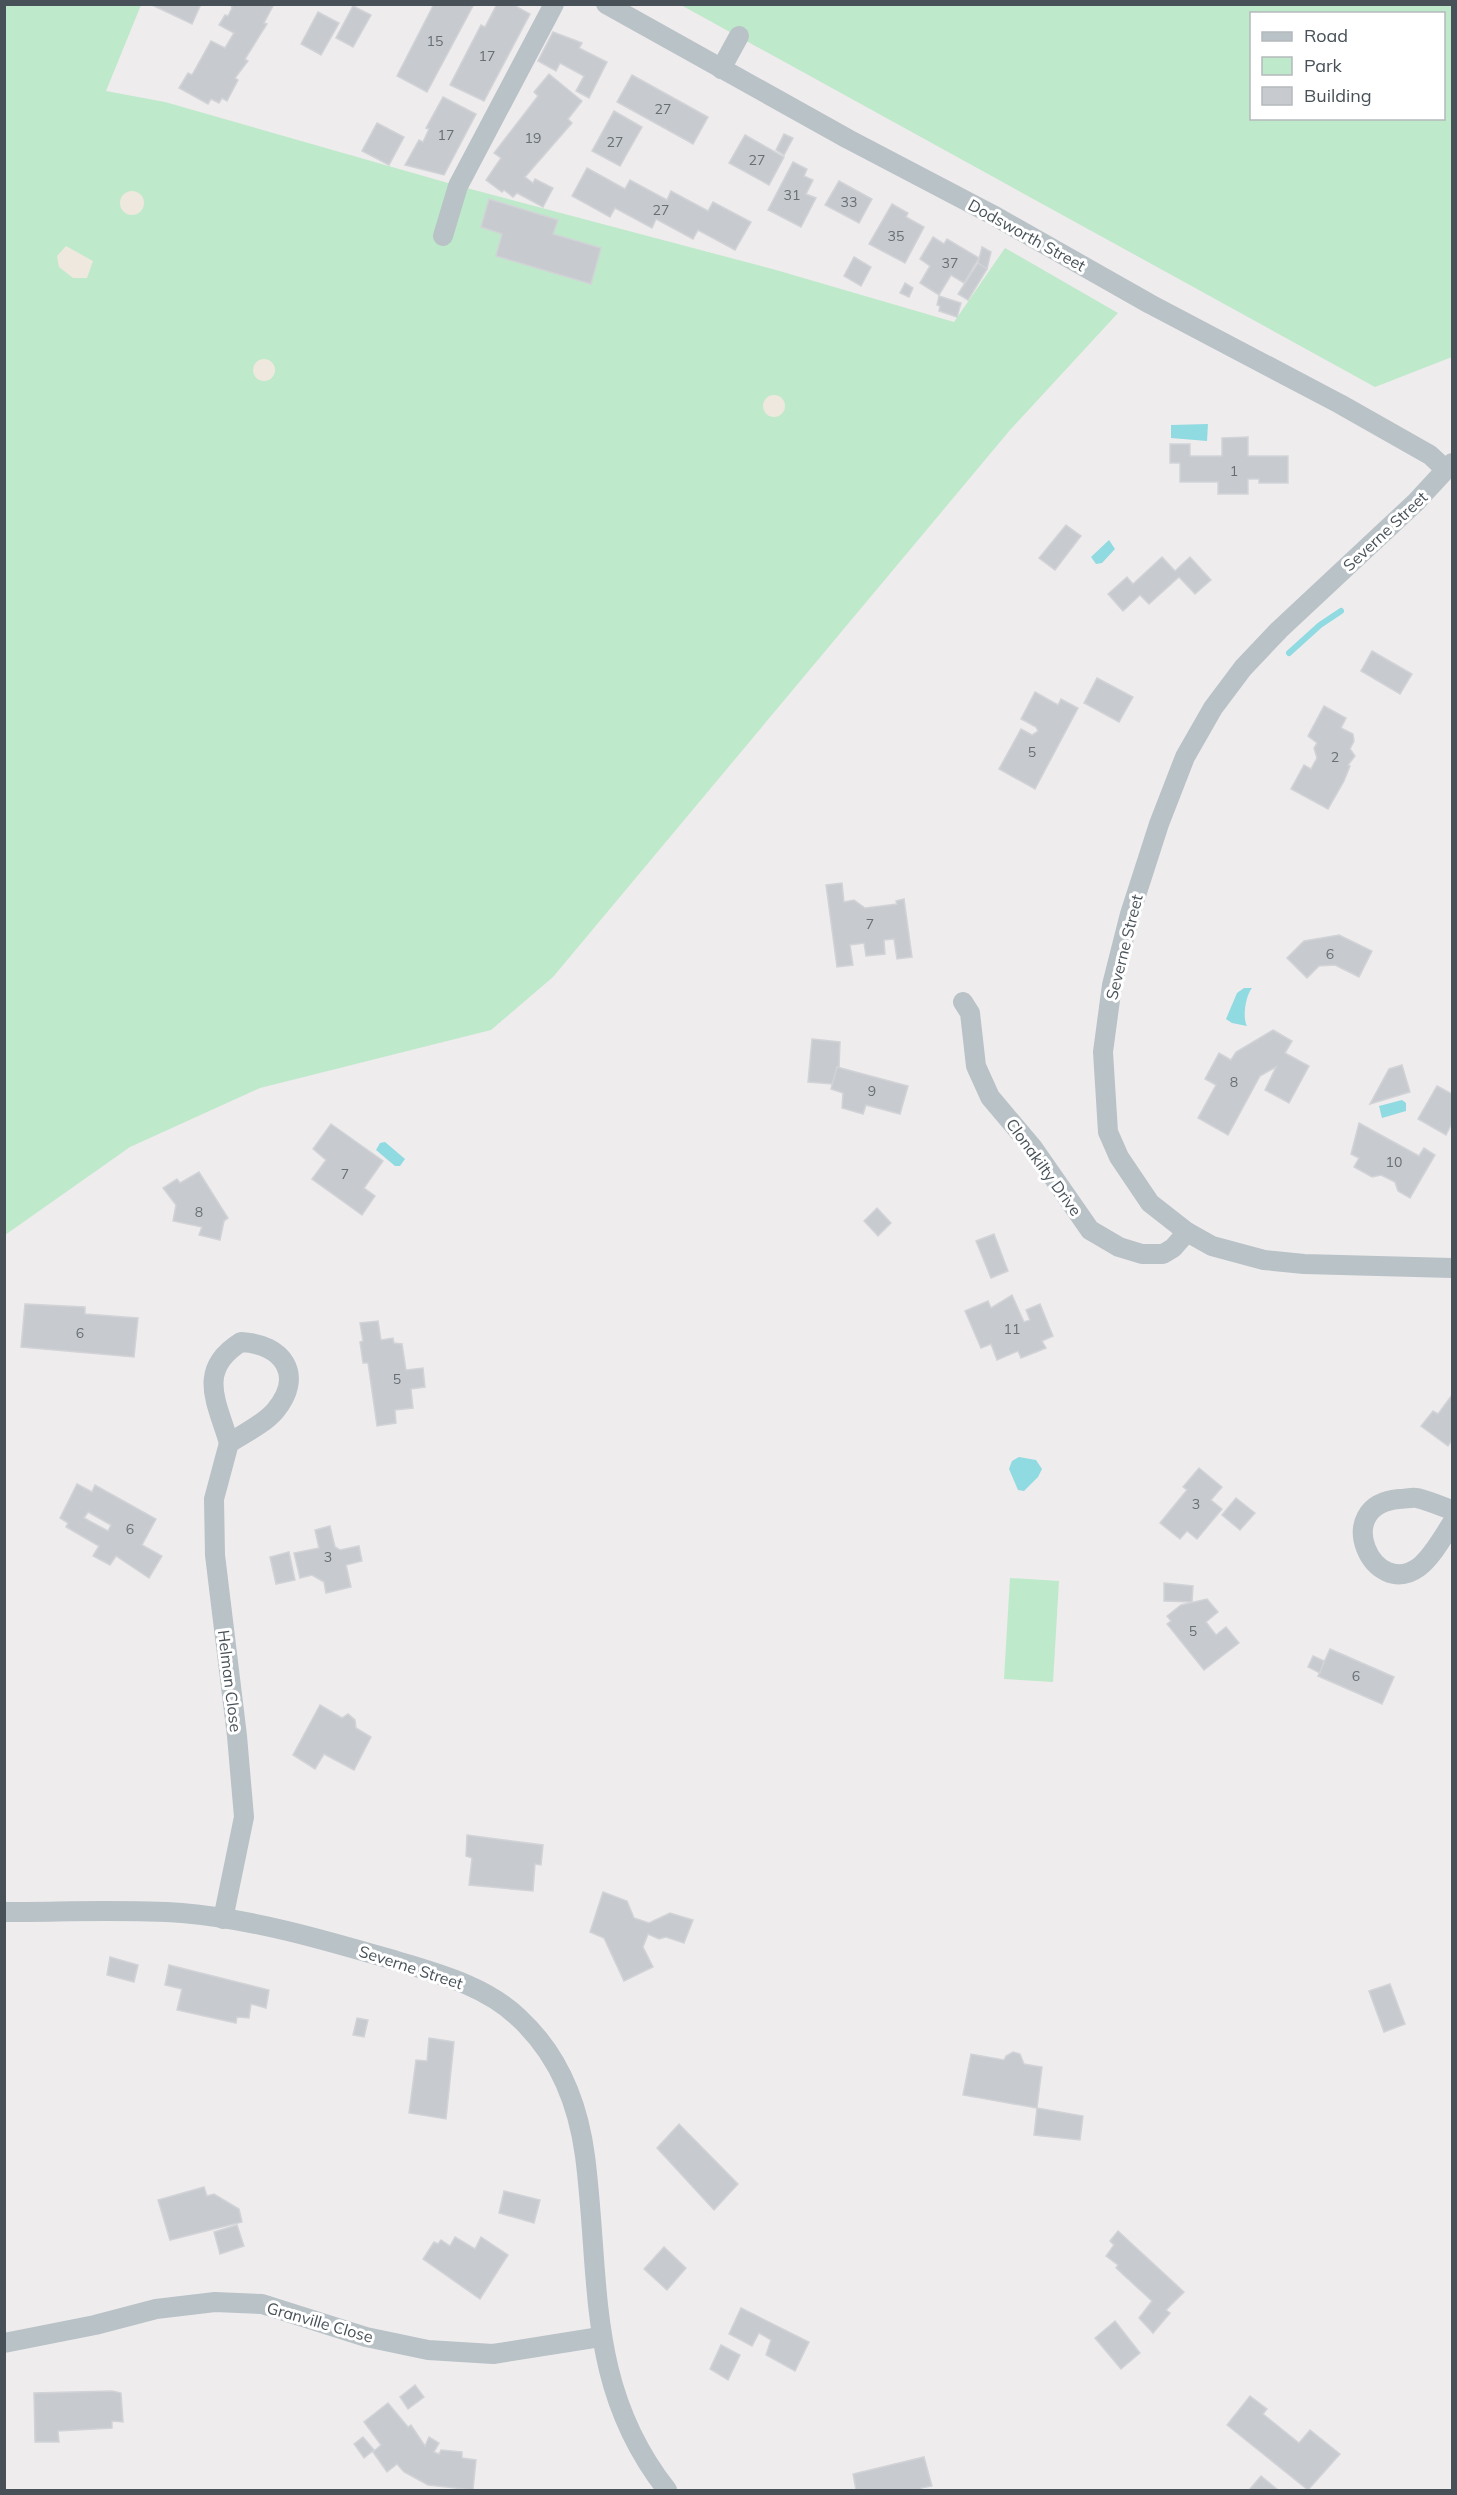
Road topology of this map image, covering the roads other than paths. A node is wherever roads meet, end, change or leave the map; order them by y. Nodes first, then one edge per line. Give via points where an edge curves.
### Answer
1 (554, 4) edge
2 (606, 4) edge
3 (739, 36) dead end
4 (721, 69) junction
5 (443, 236) dead end
6 (1449, 466) edge
7 (963, 1002) dead end
8 (1187, 1232) junction
9 (1452, 1268) edge
10 (229, 1443) junction
11 (1452, 1510) edge
12 (1452, 1523) edge
13 (4, 1912) edge
14 (223, 1919) junction
15 (600, 2337) junction
16 (4, 2343) edge
17 (667, 2490) edge

1 - 5 street via 458,186
2 - 4 street, Dodsworth Street
3 - 4 street
4 - 6 street, Dodsworth Street
6 - 8 street, Severne Street via 1433,486 1243,668 1213,708 1185,757 1159,824 1112,985 1103,1052 1108,1132 1150,1203
7 - 8 street, Clonakilty Drive via 970,1013 976,1066 990,1096 1033,1148 1090,1230 1119,1247 1142,1254 1164,1254
8 - 9 street, Severne Street via 1212,1246 1264,1260
10 - 10 street via 214,1390 215,1367 226,1352 241,1342 262,1343 287,1367 287,1389 274,1412
10 - 14 street, Helman Close via 214,1499 215,1544 244,1817
11 - 12 street via 1415,1498 1385,1501 1371,1509 1364,1526 1364,1545 1370,1561 1389,1572 1403,1574 1419,1567
13 - 14 street, Severne Street via 140,1911
14 - 15 street, Severne Street via 442,1974 481,1991 518,2017 563,2074 576,2107 585,2155
15 - 16 street, Granville Close via 493,2354 428,2350 366,2337 262,2304 215,2302 156,2309
15 - 17 street, Severne Street via 621,2413 639,2449

